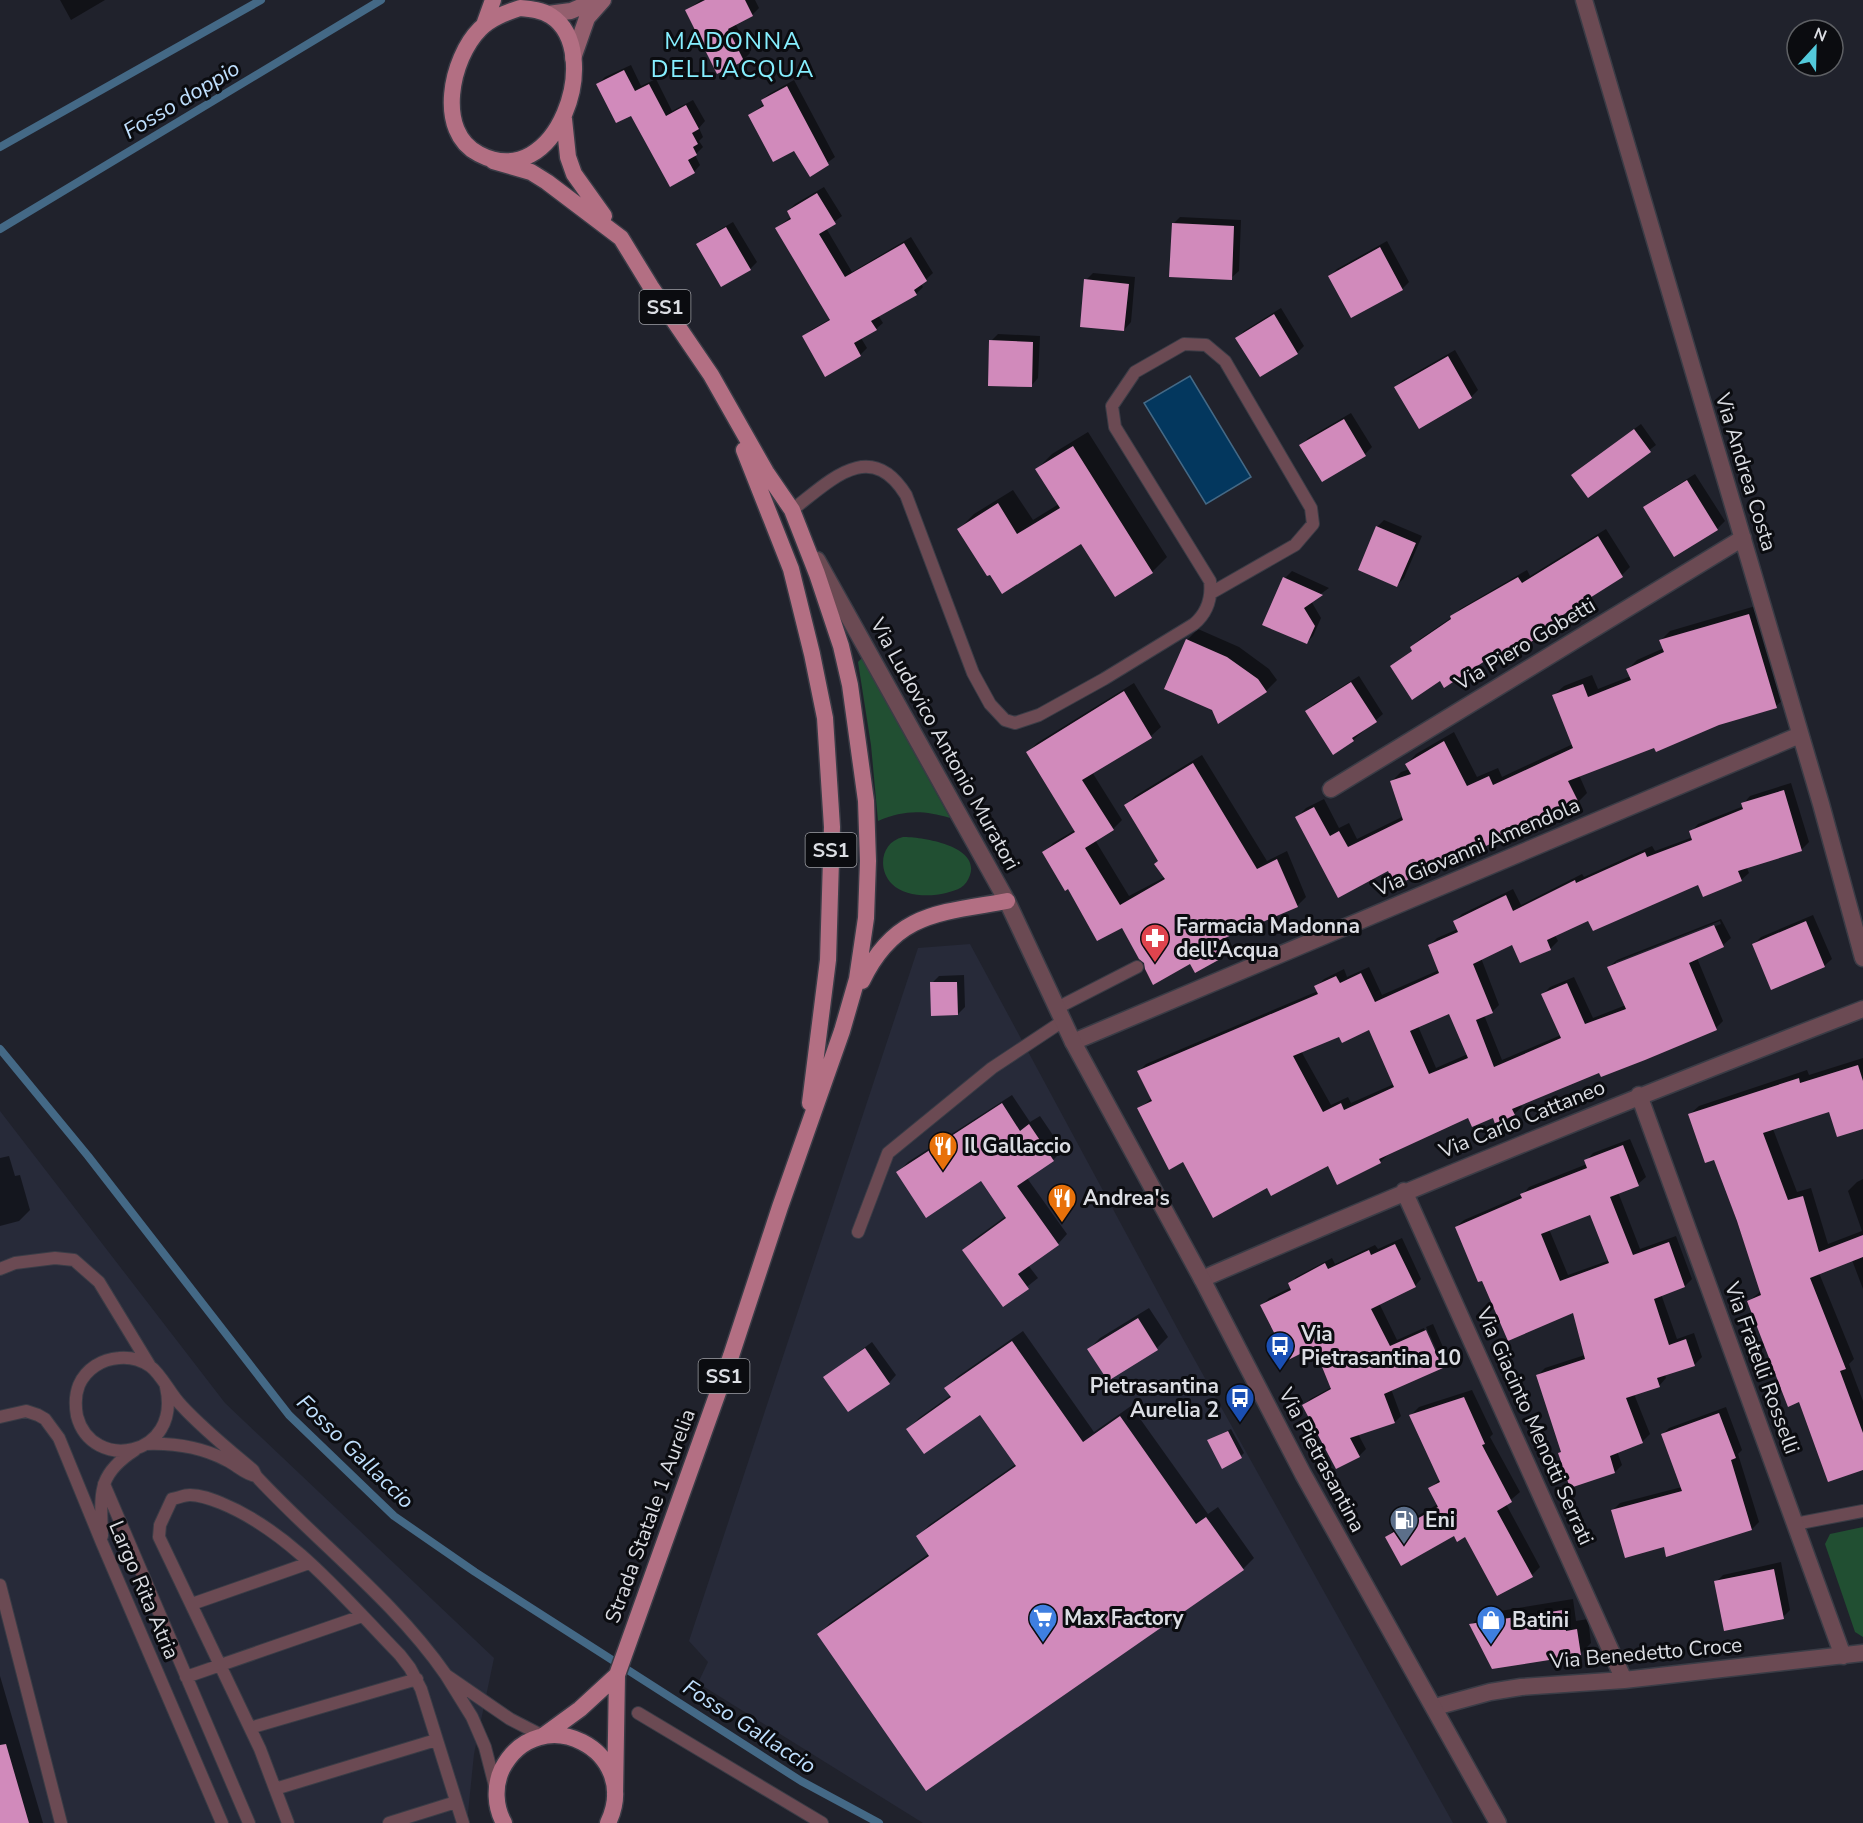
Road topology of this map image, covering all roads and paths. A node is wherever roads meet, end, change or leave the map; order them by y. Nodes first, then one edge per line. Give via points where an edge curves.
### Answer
1 (492, 0) edge
2 (597, 0) edge
3 (603, 0) edge
4 (1584, 0) edge
5 (538, 8) edge
6 (484, 25) junction
7 (573, 58) junction
8 (564, 118) junction
9 (493, 161) junction
10 (621, 238) junction
11 (720, 392) junction
12 (795, 518) junction
13 (1743, 538) junction
14 (1212, 593) junction
15 (1800, 735) junction
16 (1331, 789) dead end
17 (1007, 901) junction
18 (1863, 958) edge
19 (1137, 967) dead end
20 (1047, 987) joint
21 (1863, 1009) edge
22 (847, 1014) junction
23 (1060, 1015) junction
24 (1073, 1042) junction
25 (1639, 1095) junction
26 (806, 1134) junction
27 (1404, 1191) junction
28 (858, 1232) dead end
29 (0, 1269) edge
30 (1202, 1279) junction
31 (150, 1366) junction
32 (166, 1387) junction
33 (0, 1417) edge
34 (143, 1445) junction
35 (256, 1476) junction
36 (104, 1484) junction
37 (1863, 1510) edge
38 (1795, 1524) junction
39 (102, 1543) junction
40 (309, 1563) junction
41 (0, 1585) edge
42 (192, 1604) junction
43 (362, 1616) junction
44 (1863, 1653) edge
45 (1843, 1656) junction
46 (220, 1665) junction
47 (446, 1675) junction
48 (617, 1675) junction
49 (186, 1677) junction
50 (417, 1679) junction
51 (1624, 1680) junction
52 (1435, 1707) junction
53 (638, 1713) dead end
54 (250, 1728) junction
55 (543, 1736) junction
56 (436, 1740) junction
57 (275, 1789) junction
58 (496, 1790) junction
59 (615, 1795) junction
60 (456, 1802) junction
61 (61, 1823) edge
62 (222, 1823) edge
63 (249, 1823) edge
64 (288, 1823) edge
65 (389, 1823) edge
66 (462, 1823) edge
67 (504, 1823) edge
68 (608, 1823) edge
69 (822, 1823) edge
70 (1498, 1823) edge

1 - 6 main road
2 - 5 main road via 571,11
3 - 7 main road via 587,18
4 - 13 street, Via Andrea Costa
5 - 6 main road via 520,8 496,16
5 - 7 main road via 563,29
6 - 9 main road via 455,74 452,110 456,128 468,147
7 - 8 main road via 574,78
8 - 9 main road via 544,146 531,154 506,162
8 - 10 main road via 574,174
9 - 10 main road, Strada Statale 1 Aurelia via 531,172
10 - 11 main road, Strada Statale 1 Aurelia / SS1
11 - 12 main road, Strada Statale 1 Aurelia / SS1
11 - 26 main road, Strada Statale 1 Aurelia / SS1 via 791,569 825,718 832,827 828,960
12 - 14 lane via 836,476 855,467 872,467 897,481 906,495 973,673 990,704 1005,720 1015,723 1039,715 1194,624 1203,616
12 - 17 street, Via Ludovico Antonio Muratori
12 - 22 main road, Strada Statale 1 Aurelia / SS1 via 841,646 866,801 866,918 857,979
13 - 15 street, Via Andrea Costa
13 - 16 street, Via Piero Gobetti
14 - 14 lane via 1210,580 1115,427 1112,406 1135,372 1184,344 1206,345 1225,361 1311,508 1313,524 1295,545
15 - 18 street, Via Andrea Costa
15 - 24 street, Via Giovanni Amendola
17 - 20 street, Via Ludovico Antonio Muratori
17 - 22 main road via 940,913 898,931 871,963
19 - 23 lane
20 - 23 street, Via Pietrasantina
21 - 25 street, Via Carlo Cattaneo
22 - 26 main road, Strada Statale 1 Aurelia / SS1
23 - 24 street, Via Pietrasantina
23 - 28 lane via 888,1153
24 - 30 street, Via Pietrasantina
25 - 27 street, Via Carlo Cattaneo
25 - 38 street, Via Fratelli Rosselli
26 - 48 main road, Strada Statale 1 Aurelia / SS1
27 - 30 street, Via Carlo Cattaneo
27 - 51 street, Via Giacinto Menotti Serrati
29 - 31 lane via 55,1258 74,1260 99,1282
30 - 52 street, Via Pietrasantina via 1378,1612
31 - 32 lane
31 - 34 lane via 124,1357 111,1358 88,1372 76,1395 79,1422 98,1444 126,1451
32 - 34 lane via 168,1416 162,1429
32 - 35 lane
33 - 39 lane, Largo Rita Atria via 26,1411 45,1419 59,1438
34 - 35 lane via 165,1443 197,1448
34 - 36 lane via 120,1460
35 - 47 lane via 391,1610
36 - 39 lane via 100,1510
36 - 49 lane
37 - 38 lane
38 - 45 street, Via Fratelli Rosselli
39 - 62 lane, Largo Rita Atria
40 - 42 lane
40 - 42 lane via 249,1515 208,1498 189,1495 172,1499 159,1537
40 - 43 lane
41 - 61 lane
42 - 46 lane
43 - 46 lane
43 - 50 lane
44 - 45 street, Via Benedetto Croce
45 - 51 street, Via Benedetto Croce
46 - 49 lane
46 - 54 lane
47 - 55 lane via 510,1719
47 - 58 lane via 472,1717
48 - 55 main road, SS1
48 - 59 main road, SS1
49 - 63 lane
50 - 54 lane
50 - 56 lane
51 - 52 street, Via Benedetto Croce via 1521,1687
52 - 70 street, Via Pietrasantina
53 - 69 lane
54 - 57 lane
55 - 58 main road, SS1 via 529,1741 506,1761
55 - 59 main road, SS1 via 575,1738 594,1749 608,1765
56 - 57 lane
56 - 60 lane
57 - 64 lane
58 - 67 main road
59 - 68 main road, SS1
60 - 65 lane
60 - 66 lane

